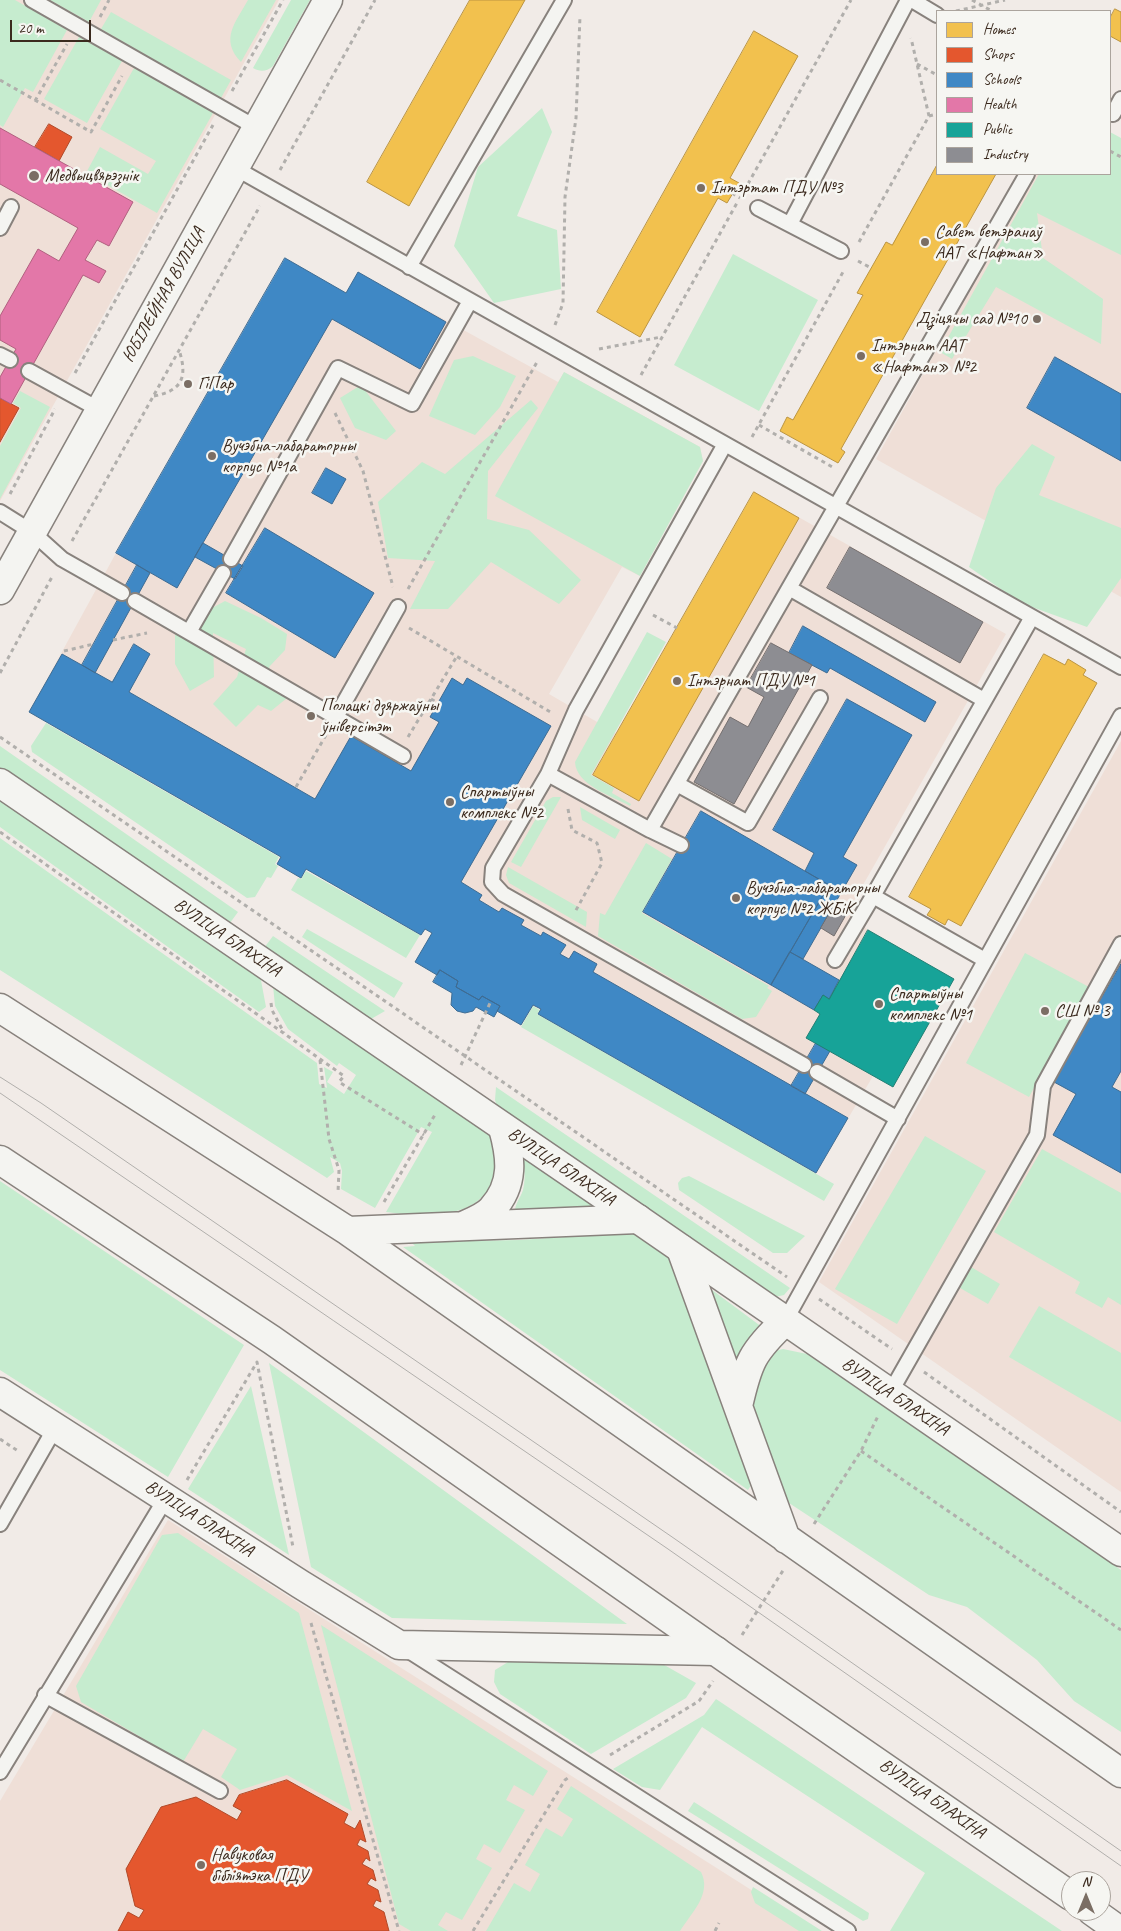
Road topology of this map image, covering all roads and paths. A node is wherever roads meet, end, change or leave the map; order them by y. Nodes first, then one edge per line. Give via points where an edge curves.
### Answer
1 (32, 0) edge
2 (283, 0) edge
3 (328, 0) edge
4 (376, 0) edge
5 (564, 0) edge
6 (972, 0) edge
7 (1005, 0) edge
8 (908, 3) edge
9 (982, 6) junction
10 (580, 10) dead end
11 (961, 10) edge
12 (990, 10) edge
13 (936, 15) edge
14 (77, 26) junction
15 (132, 57) junction
16 (917, 64) junction
17 (936, 74) edge
18 (0, 80) edge
19 (1121, 99) edge
20 (35, 101) junction
21 (222, 108) junction
22 (936, 114) edge
23 (1115, 115) edge
24 (929, 116) junction
25 (258, 128) junction
26 (235, 168) junction
27 (1025, 175) edge
28 (270, 188) junction
29 (732, 194) dead end
30 (740, 198) dead end
31 (12, 208) dead end
32 (758, 208) dead end
33 (790, 224) junction
34 (0, 228) edge
35 (856, 249) dead end
36 (846, 254) joint
37 (846, 266) dead end
38 (409, 267) junction
39 (871, 268) dead end
40 (470, 301) junction
41 (662, 337) dead end
42 (547, 344) junction
43 (179, 350) junction
44 (567, 355) junction
45 (29, 371) dead end
46 (65, 390) junction
47 (325, 392) junction
48 (153, 397) junction
49 (100, 410) junction
50 (758, 425) junction
51 (726, 444) junction
52 (743, 454) junction
53 (852, 478) junction
54 (835, 506) junction
55 (0, 512) edge
56 (32, 532) junction
57 (62, 559) junction
58 (231, 559) dead end
59 (223, 573) dead end
60 (789, 588) junction
61 (0, 590) edge
62 (122, 593) dead end
63 (135, 601) dead end
64 (658, 606) dead end
65 (395, 612) junction
66 (653, 615) junction
67 (1032, 617) junction
68 (648, 623) dead end
69 (677, 628) dead end
70 (189, 632) junction
71 (94, 644) dead end
72 (64, 651) dead end
73 (457, 656) junction
74 (1121, 667) edge
75 (0, 673) edge
76 (820, 698) dead end
77 (431, 699) junction
78 (984, 700) junction
79 (438, 703) dead end
80 (1121, 716) edge
81 (336, 717) junction
82 (570, 723) junction
83 (0, 737) edge
84 (401, 755) joint
85 (548, 774) junction
86 (563, 782) junction
87 (0, 783) edge
88 (677, 784) junction
89 (296, 788) dead end
90 (650, 830) junction
91 (0, 832) edge
92 (681, 845) dead end
93 (873, 896) junction
94 (566, 930) junction
95 (1121, 944) edge
96 (835, 960) dead end
97 (985, 960) junction
98 (0, 1008) edge
99 (320, 1060) junction
100 (804, 1065) dead end
101 (817, 1072) dead end
102 (898, 1119) junction
103 (503, 1128) junction
104 (424, 1135) dead end
105 (0, 1160) edge
106 (338, 1192) dead end
107 (638, 1219) junction
108 (465, 1226) junction
109 (348, 1231) junction
110 (681, 1249) junction
111 (804, 1288) junction
112 (785, 1322) junction
113 (908, 1360) junction
114 (0, 1392) edge
115 (890, 1393) junction
116 (738, 1406) junction
117 (55, 1428) junction
118 (861, 1451) junction
119 (166, 1498) junction
120 (1121, 1512) edge
121 (0, 1524) edge
122 (792, 1544) junction
123 (1121, 1552) edge
124 (746, 1619) dead end
125 (750, 1622) junction
126 (1121, 1630) edge
127 (399, 1645) junction
128 (721, 1655) junction
129 (45, 1695) junction
130 (590, 1766) junction
131 (0, 1772) edge
132 (1121, 1773) edge
133 (220, 1791) dead end
134 (1061, 1889) edge
135 (1106, 1921) edge
136 (719, 1923) dead end
137 (473, 1931) edge
138 (715, 1931) edge
139 (848, 1931) edge
140 (1120, 1931) edge

1 - 14 lane
2 - 21 path
3 - 25 main road, ЮБІЛЕЙНАЯ ВУЛІЦА
4 - 28 path
5 - 38 lane
6 - 9 path
7 - 9 path
8 - 13 lane
8 - 16 path
8 - 33 lane
9 - 11 path
9 - 12 path
10 - 42 path via 576,118 565,197 563,303
14 - 15 lane
14 - 20 path
15 - 20 path via 91,132
15 - 21 lane
16 - 17 path
16 - 24 path
18 - 20 path
19 - 23 lane
21 - 25 lane
21 - 46 path
22 - 24 path
24 - 35 path
25 - 26 main road, ЮБІЛЕЙНАЯ ВУЛІЦА
26 - 28 lane
26 - 49 main road, ЮБІЛЕЙНАЯ ВУЛІЦА
27 - 53 lane
28 - 38 lane
28 - 43 path
29 - 30 path
31 - 34 lane
32 - 33 lane
33 - 36 lane
36 - 39 path
37 - 50 path
38 - 40 lane
40 - 42 lane
40 - 47 lane via 412,404 338,368
41 - 44 path
42 - 44 lane
42 - 65 path
43 - 48 path
43 - 48 path via 184,366 181,382 169,393
44 - 51 lane
45 - 46 lane
46 - 49 lane
46 - 55 path
47 - 58 lane
47 - 65 path via 363,471
48 - 57 path
49 - 56 main road, ЮБІЛЕЙНАЯ ВУЛІЦА
50 - 52 path
50 - 53 path
51 - 52 lane
51 - 82 lane
52 - 54 lane
53 - 54 lane
54 - 60 lane
54 - 67 lane
55 - 56 lane
56 - 57 lane
56 - 61 main road, ЮБІЛЕЙНАЯ ВУЛІЦА
57 - 62 lane
57 - 75 path
59 - 70 lane
60 - 78 lane
60 - 88 lane
63 - 70 lane
64 - 66 path
65 - 73 path
65 - 81 lane
66 - 68 path
66 - 69 path
67 - 74 lane
67 - 78 lane
70 - 81 lane
71 - 72 path
73 - 77 path
73 - 82 path
76 - 88 lane via 748,823
77 - 79 path
77 - 84 path
78 - 93 lane
80 - 97 lane
81 - 84 lane
81 - 89 path
82 - 85 lane
83 - 111 path
85 - 86 lane
85 - 94 lane via 493,868 492,882 503,894
86 - 90 lane
86 - 94 path via 572,830 597,843 602,863
87 - 103 main road, ВУЛІЦА БЛАХІНА
88 - 90 lane
90 - 92 lane
91 - 99 path
93 - 96 lane
93 - 97 lane
94 - 100 lane
95 - 113 lane via 1044,1086 1037,1135
97 - 102 lane
98 - 109 main road
99 - 104 path via 344,1076 339,1082
99 - 106 path via 329,1139 339,1170
101 - 102 lane
102 - 111 lane
103 - 107 main road, ВУЛІЦА БЛАХІНА
103 - 108 main road via 511,1174 492,1210
105 - 128 main road, ВУЛІЦА БЛАХІНА via 272,1340
107 - 108 main road
107 - 110 main road, ВУЛІЦА БЛАХІНА
108 - 109 main road
109 - 122 main road
110 - 112 main road, ВУЛІЦА БЛАХІНА
110 - 116 main road
111 - 112 lane
111 - 113 path
112 - 115 main road, ВУЛІЦА БЛАХІНА
112 - 116 main road via 757,1350 746,1371
113 - 115 lane
113 - 120 path
114 - 117 main road, ВУЛІЦА БЛАХІНА
115 - 118 path
115 - 123 main road, ВУЛІЦА БЛАХІНА
116 - 122 main road
117 - 119 main road, ВУЛІЦА БЛАХІНА
117 - 121 lane
118 - 122 path
118 - 126 path
119 - 127 main road, ВУЛІЦА БЛАХІНА
119 - 129 lane
122 - 125 path
122 - 132 main road
124 - 125 path
125 - 128 path
127 - 128 main road
127 - 130 lane
128 - 130 path via 699,1701
128 - 134 main road, ВУЛІЦА БЛАХІНА
129 - 131 lane
129 - 133 lane
130 - 137 path via 565,1780
130 - 139 lane
135 - 140 main road
136 - 138 path

